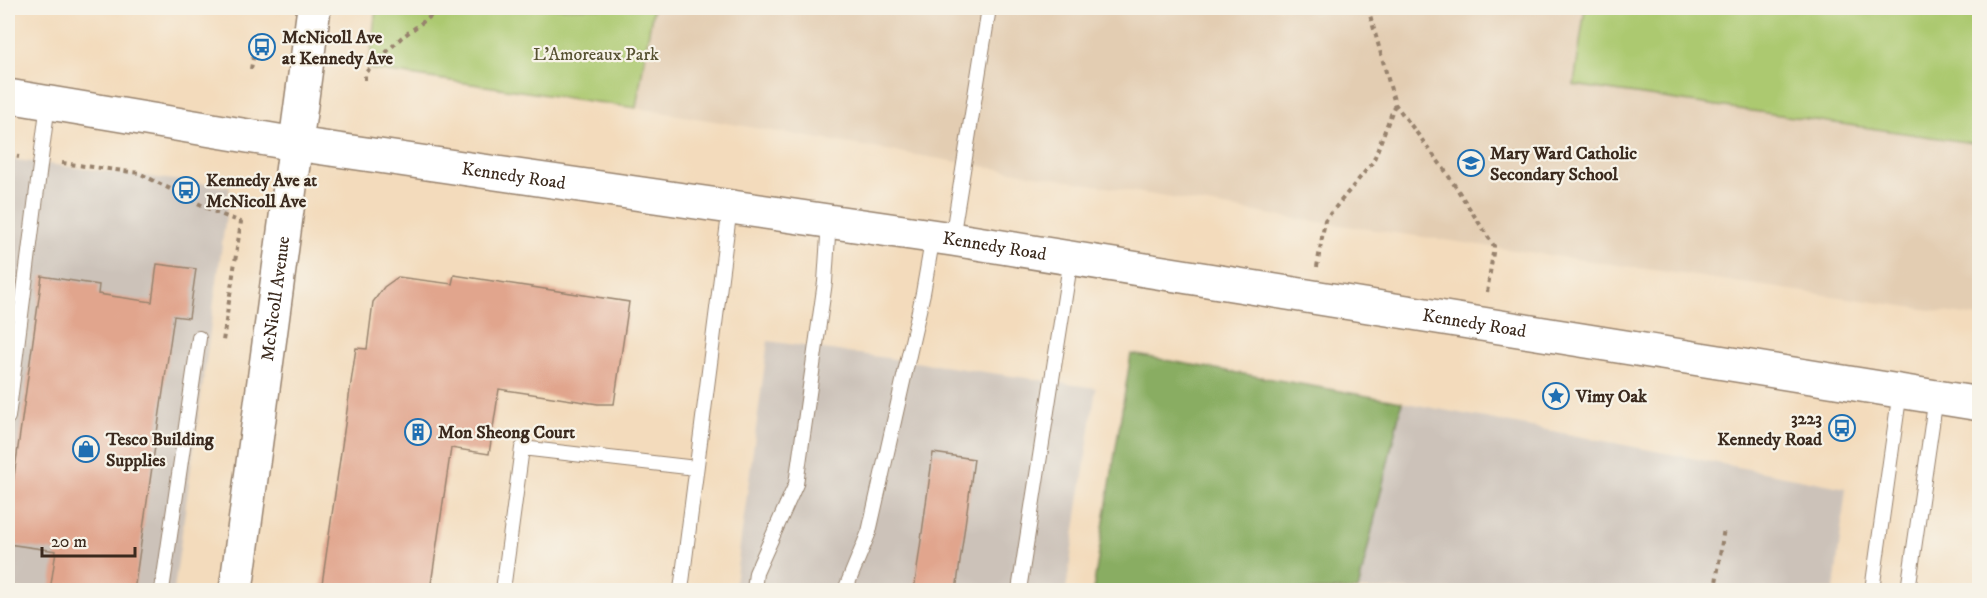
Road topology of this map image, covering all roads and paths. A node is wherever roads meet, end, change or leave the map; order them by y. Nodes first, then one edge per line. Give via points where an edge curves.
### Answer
1 (314, 8) edge
2 (442, 8) edge
3 (989, 8) edge
4 (1368, 8) edge
5 (262, 59) dead end
6 (250, 69) dead end
7 (359, 72) dead end
8 (365, 73) junction
9 (365, 80) dead end
10 (8, 96) edge
11 (48, 103) junction
12 (1395, 104) junction
13 (296, 144) junction
14 (8, 155) edge
15 (41, 160) junction
16 (233, 178) dead end
17 (231, 184) dead end
18 (730, 207) junction
19 (829, 221) junction
20 (241, 222) dead end
21 (942, 238) junction
22 (1071, 258) junction
23 (1311, 297) junction
24 (1483, 325) junction
25 (199, 338) dead end
26 (1900, 392) junction
27 (1936, 397) junction
28 (1980, 404) edge
29 (8, 417) edge
30 (696, 468) junction
31 (1724, 528) dead end
32 (162, 591) edge
33 (236, 591) edge
34 (503, 591) edge
35 (681, 591) edge
36 (754, 591) edge
37 (845, 591) edge
38 (1019, 591) edge
39 (1715, 591) edge
40 (1872, 591) edge
41 (1908, 591) edge

1 - 13 main road, McNicoll Avenue
2 - 8 path via 401,38
3 - 21 lane
4 - 12 path
5 - 6 path via 253,58
7 - 8 path
8 - 9 path
10 - 11 main road, Kennedy Road
11 - 13 main road, Kennedy Road
11 - 15 lane
12 - 23 path via 1373,162 1325,220
12 - 24 path via 1444,169 1494,246
13 - 18 main road, Kennedy Road
13 - 33 main road, McNicoll Avenue
14 - 15 path
15 - 20 path via 139,173
15 - 29 lane
16 - 17 path
18 - 19 main road, Kennedy Road
18 - 30 lane
19 - 21 main road, Kennedy Road
19 - 36 lane via 825,282 796,484 756,573
21 - 22 main road, Kennedy Road
21 - 37 lane via 923,293 869,532
22 - 23 main road, Kennedy Road
22 - 38 lane
23 - 24 main road, Kennedy Road
24 - 26 main road, Kennedy Road
25 - 32 lane
26 - 27 main road, Kennedy Road
26 - 40 lane
27 - 28 main road, Kennedy Road
27 - 41 lane
30 - 34 lane via 522,448
30 - 35 lane
31 - 39 path

